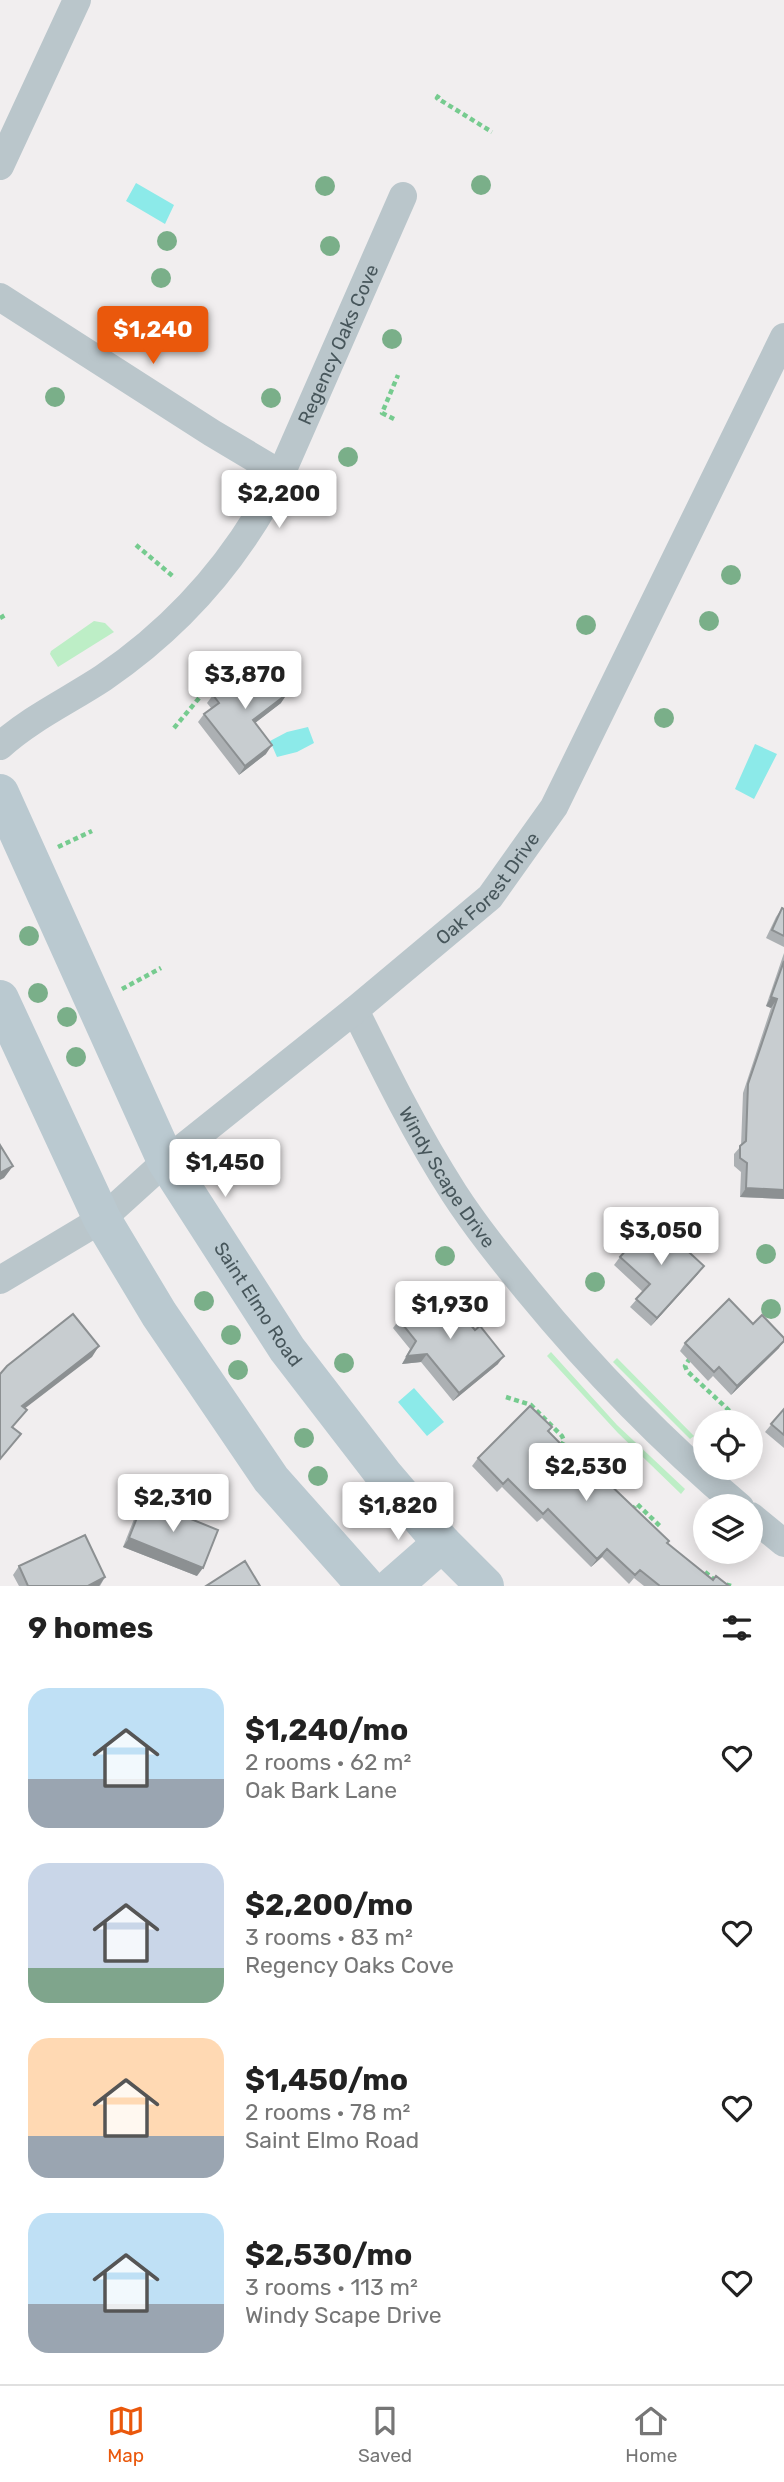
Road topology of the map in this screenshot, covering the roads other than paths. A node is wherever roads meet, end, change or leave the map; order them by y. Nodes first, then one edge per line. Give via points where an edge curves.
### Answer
1 (77, 0) edge
2 (0, 166) edge
3 (403, 196) dead end
4 (0, 297) edge
5 (784, 337) edge
6 (281, 474) junction
7 (0, 746) edge
8 (0, 793) edge
9 (0, 999) edge
10 (355, 1010) junction
11 (166, 1161) junction
12 (102, 1219) junction
13 (0, 1280) edge
14 (726, 1494) edge
15 (763, 1526) edge
16 (442, 1543) junction
17 (784, 1543) edge
18 (366, 1586) edge
19 (393, 1586) edge
20 (485, 1586) edge

1 - 2 street
3 - 6 street, Regency Oaks Cove
4 - 6 street
5 - 10 street, Oak Forest Drive via 554,807 490,897
6 - 7 street, Regency Oaks Cove via 219,574 165,631 100,680 20,727
8 - 11 main road, Saint Elmo Road
9 - 12 main road
10 - 11 street, Oak Forest Drive
10 - 14 street, Windy Scape Drive via 403,1108 455,1195 499,1256 631,1407
11 - 12 street, Oak Forest Drive
11 - 16 main road, Saint Elmo Road via 287,1349
12 - 13 street, Oak Forest Drive
12 - 18 main road via 159,1314 271,1479
15 - 17 street
16 - 19 main road
16 - 20 main road, Saint Elmo Road

